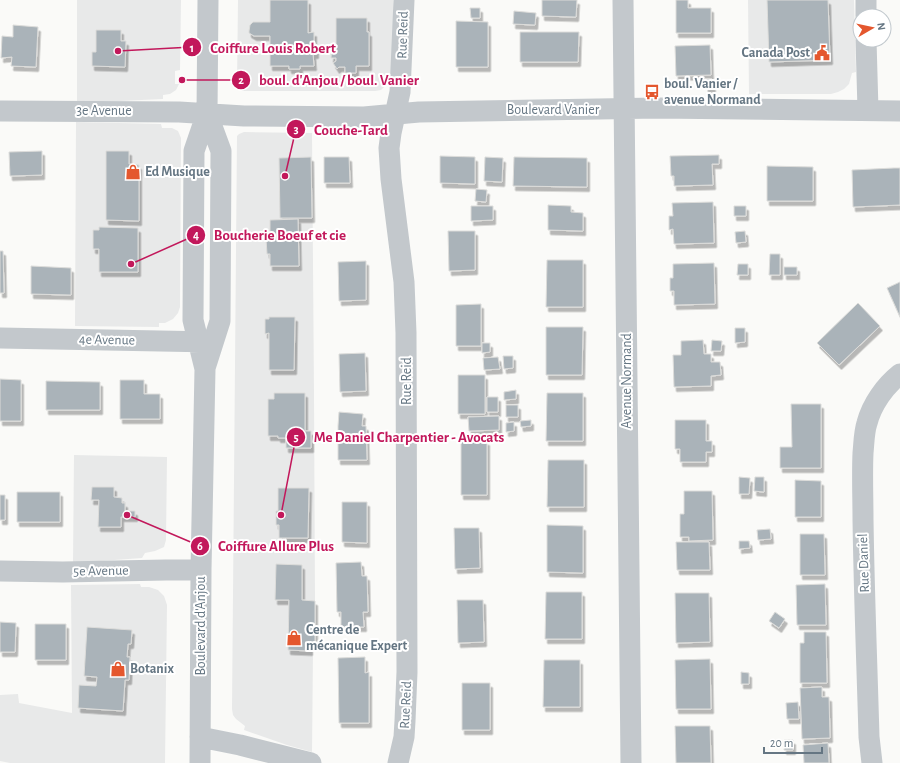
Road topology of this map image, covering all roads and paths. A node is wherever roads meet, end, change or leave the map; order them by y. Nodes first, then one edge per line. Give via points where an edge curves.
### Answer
1 (208, 0) edge
2 (404, 0) edge
3 (623, 0) edge
4 (866, 48) edge
5 (624, 109) junction
6 (868, 110) junction
7 (0, 111) edge
8 (900, 111) edge
9 (207, 113) junction
10 (396, 114) junction
11 (0, 338) edge
12 (206, 342) junction
13 (900, 374) edge
14 (201, 570) junction
15 (0, 571) edge
16 (200, 737) junction
17 (200, 763) edge
18 (311, 763) edge
19 (398, 763) edge
20 (631, 763) edge
21 (872, 763) edge

1 - 9 street, Boulevard d'Anjou
2 - 10 street, Rue Reid via 400,92
3 - 5 street, Avenue Normand
4 - 6 street
5 - 6 street, Boulevard Vanier
5 - 10 street, Boulevard Vanier via 435,111
5 - 20 street, Avenue Normand
6 - 8 street, Boulevard Vanier
7 - 9 street, 3e Avenue
9 - 10 street, Boulevard Vanier via 244,116 364,117
9 - 12 street, Boulevard d'Anjou via 194,151 193,320
9 - 12 street, Boulevard d'Anjou via 222,151 220,321
10 - 19 street, Rue Reid via 389,148 404,282 408,601 407,701 404,737
11 - 12 street, 4e Avenue
12 - 14 street, Boulevard d'Anjou
13 - 21 street, Rue Daniel via 876,401 870,412 864,436 863,526
14 - 15 street, 5e Avenue
14 - 16 street, Boulevard d'Anjou
16 - 17 street, Boulevard d'Anjou
16 - 18 street

